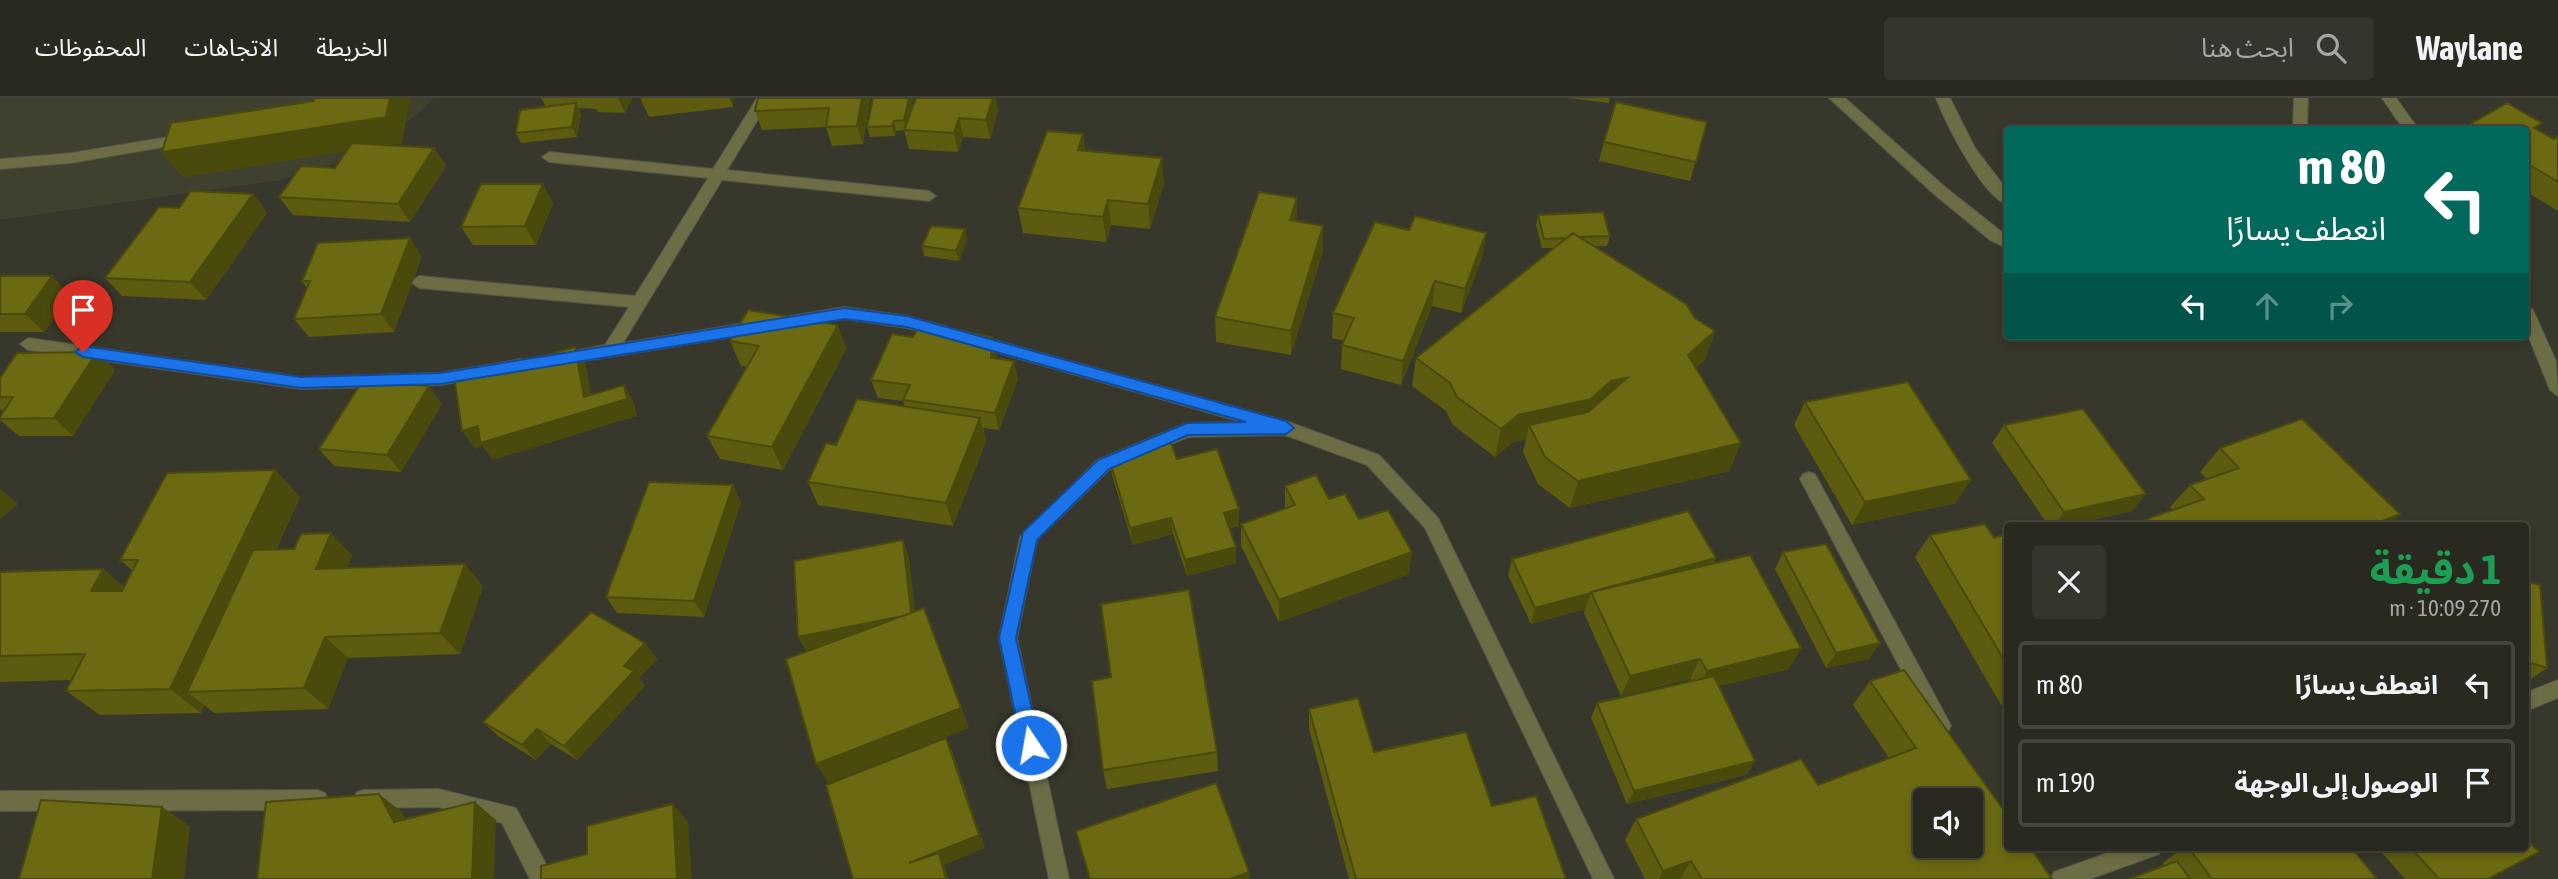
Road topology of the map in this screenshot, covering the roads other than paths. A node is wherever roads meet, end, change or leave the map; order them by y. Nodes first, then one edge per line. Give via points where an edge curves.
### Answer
1 (764, 98) edge
2 (1836, 98) edge
3 (1942, 98) edge
4 (2301, 98) edge
5 (2389, 98) edge
6 (2300, 126) edge
7 (2409, 126) edge
8 (202, 137) edge
9 (549, 157) dead end
10 (0, 164) edge
11 (718, 173) junction
12 (2004, 195) edge
13 (929, 196) dead end
14 (2004, 241) edge
15 (419, 282) dead end
16 (639, 302) junction
17 (2529, 319) edge
18 (28, 344) dead end
19 (610, 351) junction
20 (2558, 390) edge
21 (1286, 428) junction
22 (1809, 479) dead end
23 (2558, 689) edge
24 (2529, 700) edge
25 (1950, 744) edge
26 (0, 801) edge
27 (2139, 851) edge
28 (2052, 878) edge
29 (540, 879) edge
30 (1059, 879) edge
31 (1604, 879) edge

1 - 11 street
2 - 14 street
3 - 12 street via 1967,150
4 - 6 street
5 - 7 street
8 - 10 street
9 - 11 street
11 - 13 street
11 - 16 street
15 - 16 street
16 - 19 street
17 - 20 street
18 - 19 street via 301,383 440,379
19 - 21 street via 845,313 907,322
21 - 30 street via 1187,429 1103,465 1029,537 1008,638
21 - 31 street via 1373,460 1432,523
22 - 25 street
23 - 24 street
26 - 29 street via 41,809 438,798 509,814
27 - 28 street

